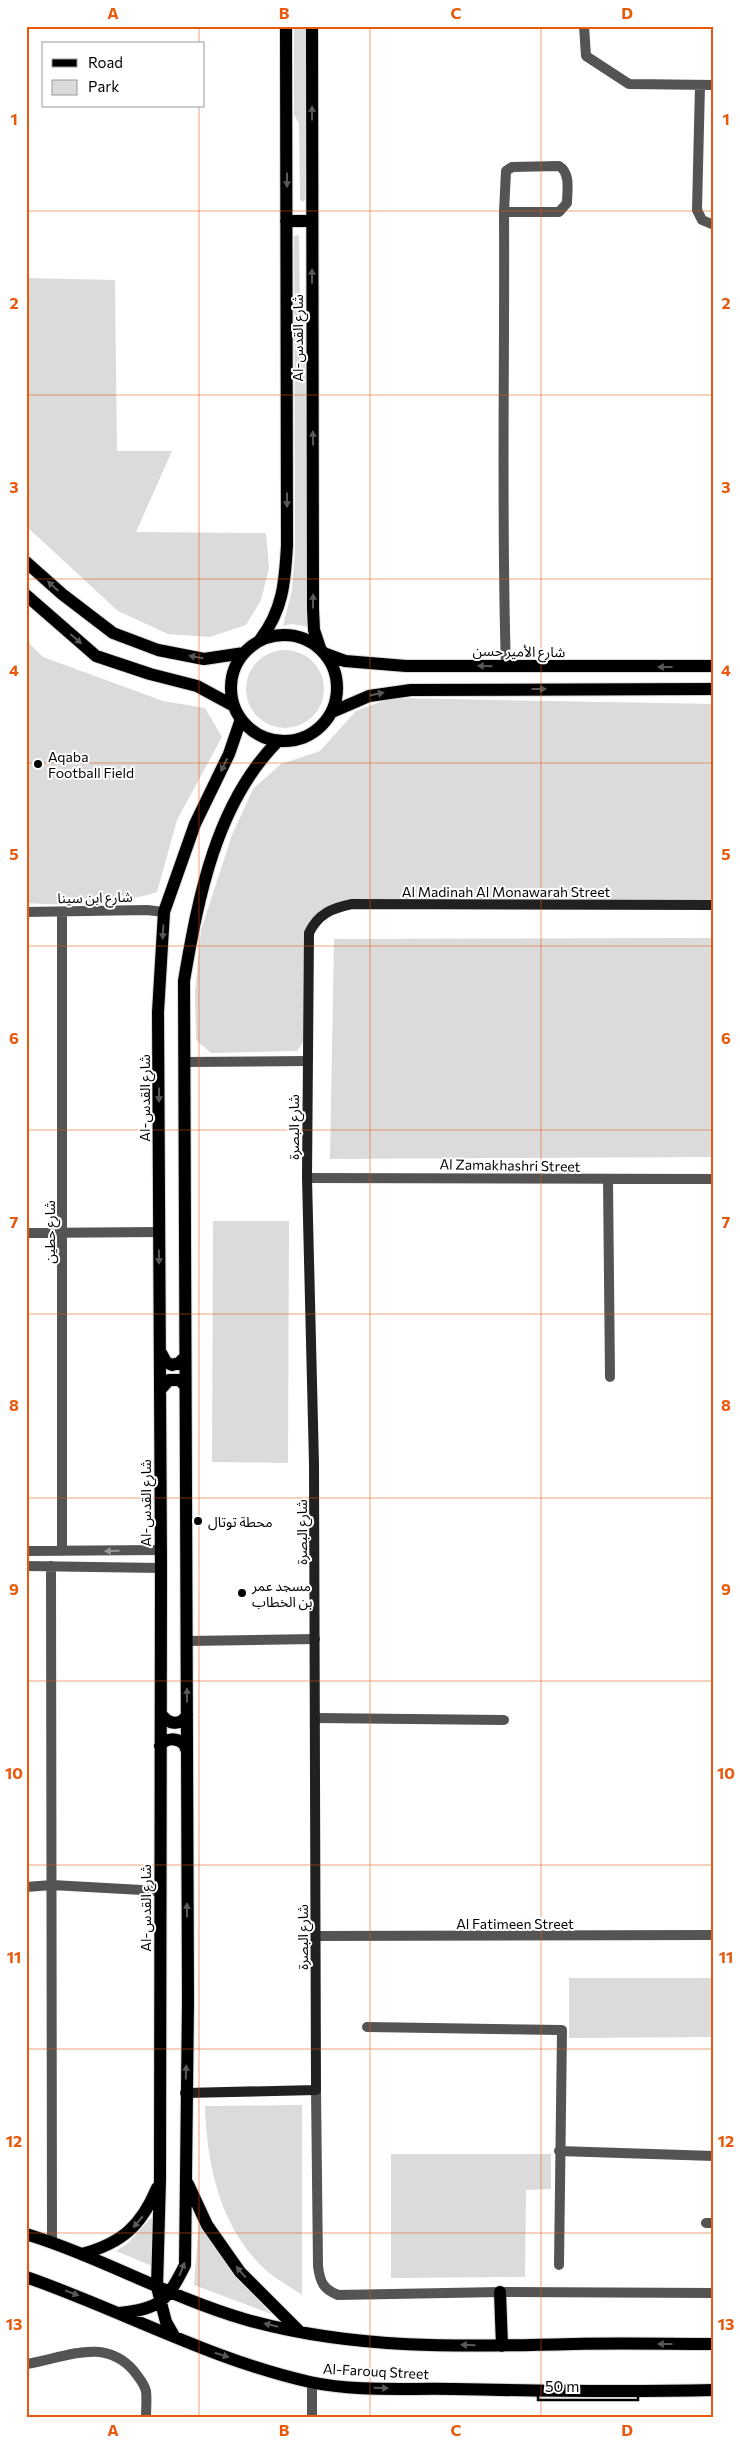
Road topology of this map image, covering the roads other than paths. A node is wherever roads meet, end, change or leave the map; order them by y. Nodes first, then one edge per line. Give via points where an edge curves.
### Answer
1 (286, 26) edge
2 (312, 26) edge
3 (584, 26) edge
4 (700, 85) junction
5 (714, 85) edge
6 (504, 212) junction
7 (286, 221) junction
8 (311, 221) junction
9 (714, 224) edge
10 (26, 562) edge
11 (26, 595) edge
12 (260, 640) junction
13 (323, 651) junction
14 (244, 653) junction
15 (714, 666) edge
16 (506, 667) junction
17 (714, 689) edge
18 (234, 706) junction
19 (332, 712) junction
20 (241, 719) junction
21 (278, 741) junction
22 (714, 905) edge
23 (26, 912) edge
24 (62, 912) junction
25 (164, 912) junction
26 (309, 933) joint
27 (306, 1061) junction
28 (184, 1062) junction
29 (306, 1178) junction
30 (714, 1179) edge
31 (608, 1180) junction
32 (159, 1232) junction
33 (26, 1233) edge
34 (63, 1233) junction
35 (161, 1354) junction
36 (185, 1356) junction
37 (610, 1377) dead end
38 (185, 1386) junction
39 (160, 1390) junction
40 (161, 1550) junction
41 (26, 1551) edge
42 (62, 1552) junction
43 (26, 1566) edge
44 (51, 1566) junction
45 (161, 1568) junction
46 (315, 1639) junction
47 (187, 1641) junction
48 (160, 1714) junction
49 (187, 1714) junction
50 (316, 1718) junction
51 (504, 1720) dead end
52 (160, 1746) junction
53 (187, 1751) junction
54 (26, 1886) edge
55 (52, 1886) junction
56 (160, 1891) junction
57 (714, 1935) edge
58 (316, 1936) junction
59 (367, 2027) dead end
60 (316, 2090) junction
61 (185, 2093) junction
62 (559, 2151) junction
63 (714, 2156) edge
64 (186, 2178) junction
65 (160, 2179) junction
66 (26, 2234) edge
67 (52, 2243) junction
68 (82, 2254) junction
69 (559, 2266) dead end
70 (26, 2277) edge
71 (157, 2287) junction
72 (500, 2292) junction
73 (171, 2293) junction
74 (714, 2293) edge
75 (160, 2302) junction
76 (119, 2313) junction
77 (300, 2332) junction
78 (174, 2336) junction
79 (714, 2344) edge
80 (502, 2346) junction
81 (26, 2364) edge
82 (312, 2382) junction
83 (714, 2390) edge
84 (146, 2418) edge
85 (312, 2418) edge

1 -> 7 main road, Al-شارع القدس
8 -> 2 main road, Al-شارع القدس
3 - 4 street via 586,56 628,84
4 - 5 street
4 - 9 street via 697,210 702,220
6 - 6 street via 559,212 567,203 564,169 559,166 512,167 506,172
6 - 16 street
7 - 8 main road
7 -> 12 main road, Al-شارع القدس via 288,502 285,579 273,623
13 -> 8 main road, Al-شارع القدس via 314,630 313,609
14 -> 10 main road via 204,659 158,650 114,633
11 -> 18 main road via 96,656 197,686
12 - 13 main road via 292,635 307,639
12 - 14 main road
16 -> 13 main road, شارع الأمير حسن via 372,664 346,661
13 - 19 main road via 334,668 337,682 337,698
14 - 18 main road via 233,672 231,695
15 -> 16 main road, شارع الأمير حسن
19 -> 17 main road via 369,696 411,690
18 - 20 main road
19 - 21 main road via 315,732 291,741
20 - 21 main road via 264,738
20 -> 25 main road, Al-شارع القدس via 229,754 195,824
21 - 28 main road via 264,755 241,790 218,839 195,916 184,981
22 - 26 main road, Al Madinah Al Monawarah Street via 352,904 328,911 313,924
23 - 24 street, شارع ابن سينا
24 - 25 street, شارع ابن سينا
24 - 34 street, شارع حطين
25 -> 32 main road, Al-شارع القدس via 158,1012
26 - 27 main road, شارع البصرة
27 - 28 street
27 - 29 main road, شارع البصرة
28 - 36 main road
29 - 31 street, Al Zamakhashri Street
29 - 46 main road, شارع البصرة
30 - 31 street, Al Zamakhashri Street
31 - 37 street
32 - 34 street
32 -> 35 main road, Al-شارع القدس
33 - 34 street
34 - 42 street, شارع حطين
35 - 36 main road via 172,1365
35 - 39 main road, Al-شارع القدس
36 - 38 main road
38 - 39 main road via 180,1380 169,1380
38 - 47 main road
39 - 40 main road, Al-شارع القدس
40 -> 42 street
40 - 45 main road, Al-شارع القدس
41 - 42 street
43 - 44 street
44 - 45 street
44 - 55 street
45 - 48 main road, Al-شارع القدس
46 - 47 street
46 - 50 main road, شارع البصرة
49 -> 47 main road
48 - 49 main road via 167,1721 177,1723
48 - 52 main road, Al-شارع القدس
49 - 53 main road
50 - 51 street
50 - 58 main road, شارع البصرة
52 - 53 main road via 176,1739 184,1744
52 - 56 main road, Al-شارع القدس
61 -> 53 main road
54 - 55 street
55 - 56 street
55 - 67 street
56 - 65 main road, Al-شارع القدس
57 - 58 street, Al Fatimeen Street
58 - 60 main road, شارع البصرة
59 - 62 street via 562,2030
60 - 61 main road
60 - 72 street via 318,2266 320,2281 326,2290 338,2295
61 - 64 main road
62 - 63 street
62 - 69 street
73 -> 64 main road via 185,2266
77 -> 64 main road via 234,2264 207,2225
65 -> 68 main road via 149,2207 137,2225 122,2237
65 - 71 main road, Al-شارع القدس
66 - 67 main road
67 - 68 main road
68 - 71 main road
70 -> 76 main road, Al-Farouq Street
71 - 73 main road
71 - 75 main road, Al-شارع القدس
72 - 74 street
72 - 80 main road
73 - 75 main road
77 -> 73 main road via 245,2319
75 - 76 main road via 139,2311
75 - 78 main road, Al-شارع القدس
76 - 78 main road, Al-Farouq Street
80 -> 77 main road via 397,2343
78 -> 82 main road, Al-Farouq Street via 217,2354
79 -> 80 main road
81 - 84 street via 99,2351 114,2354 126,2362 146,2390
82 -> 83 main road, Al-Farouq Street via 362,2388 574,2392
82 - 85 street

